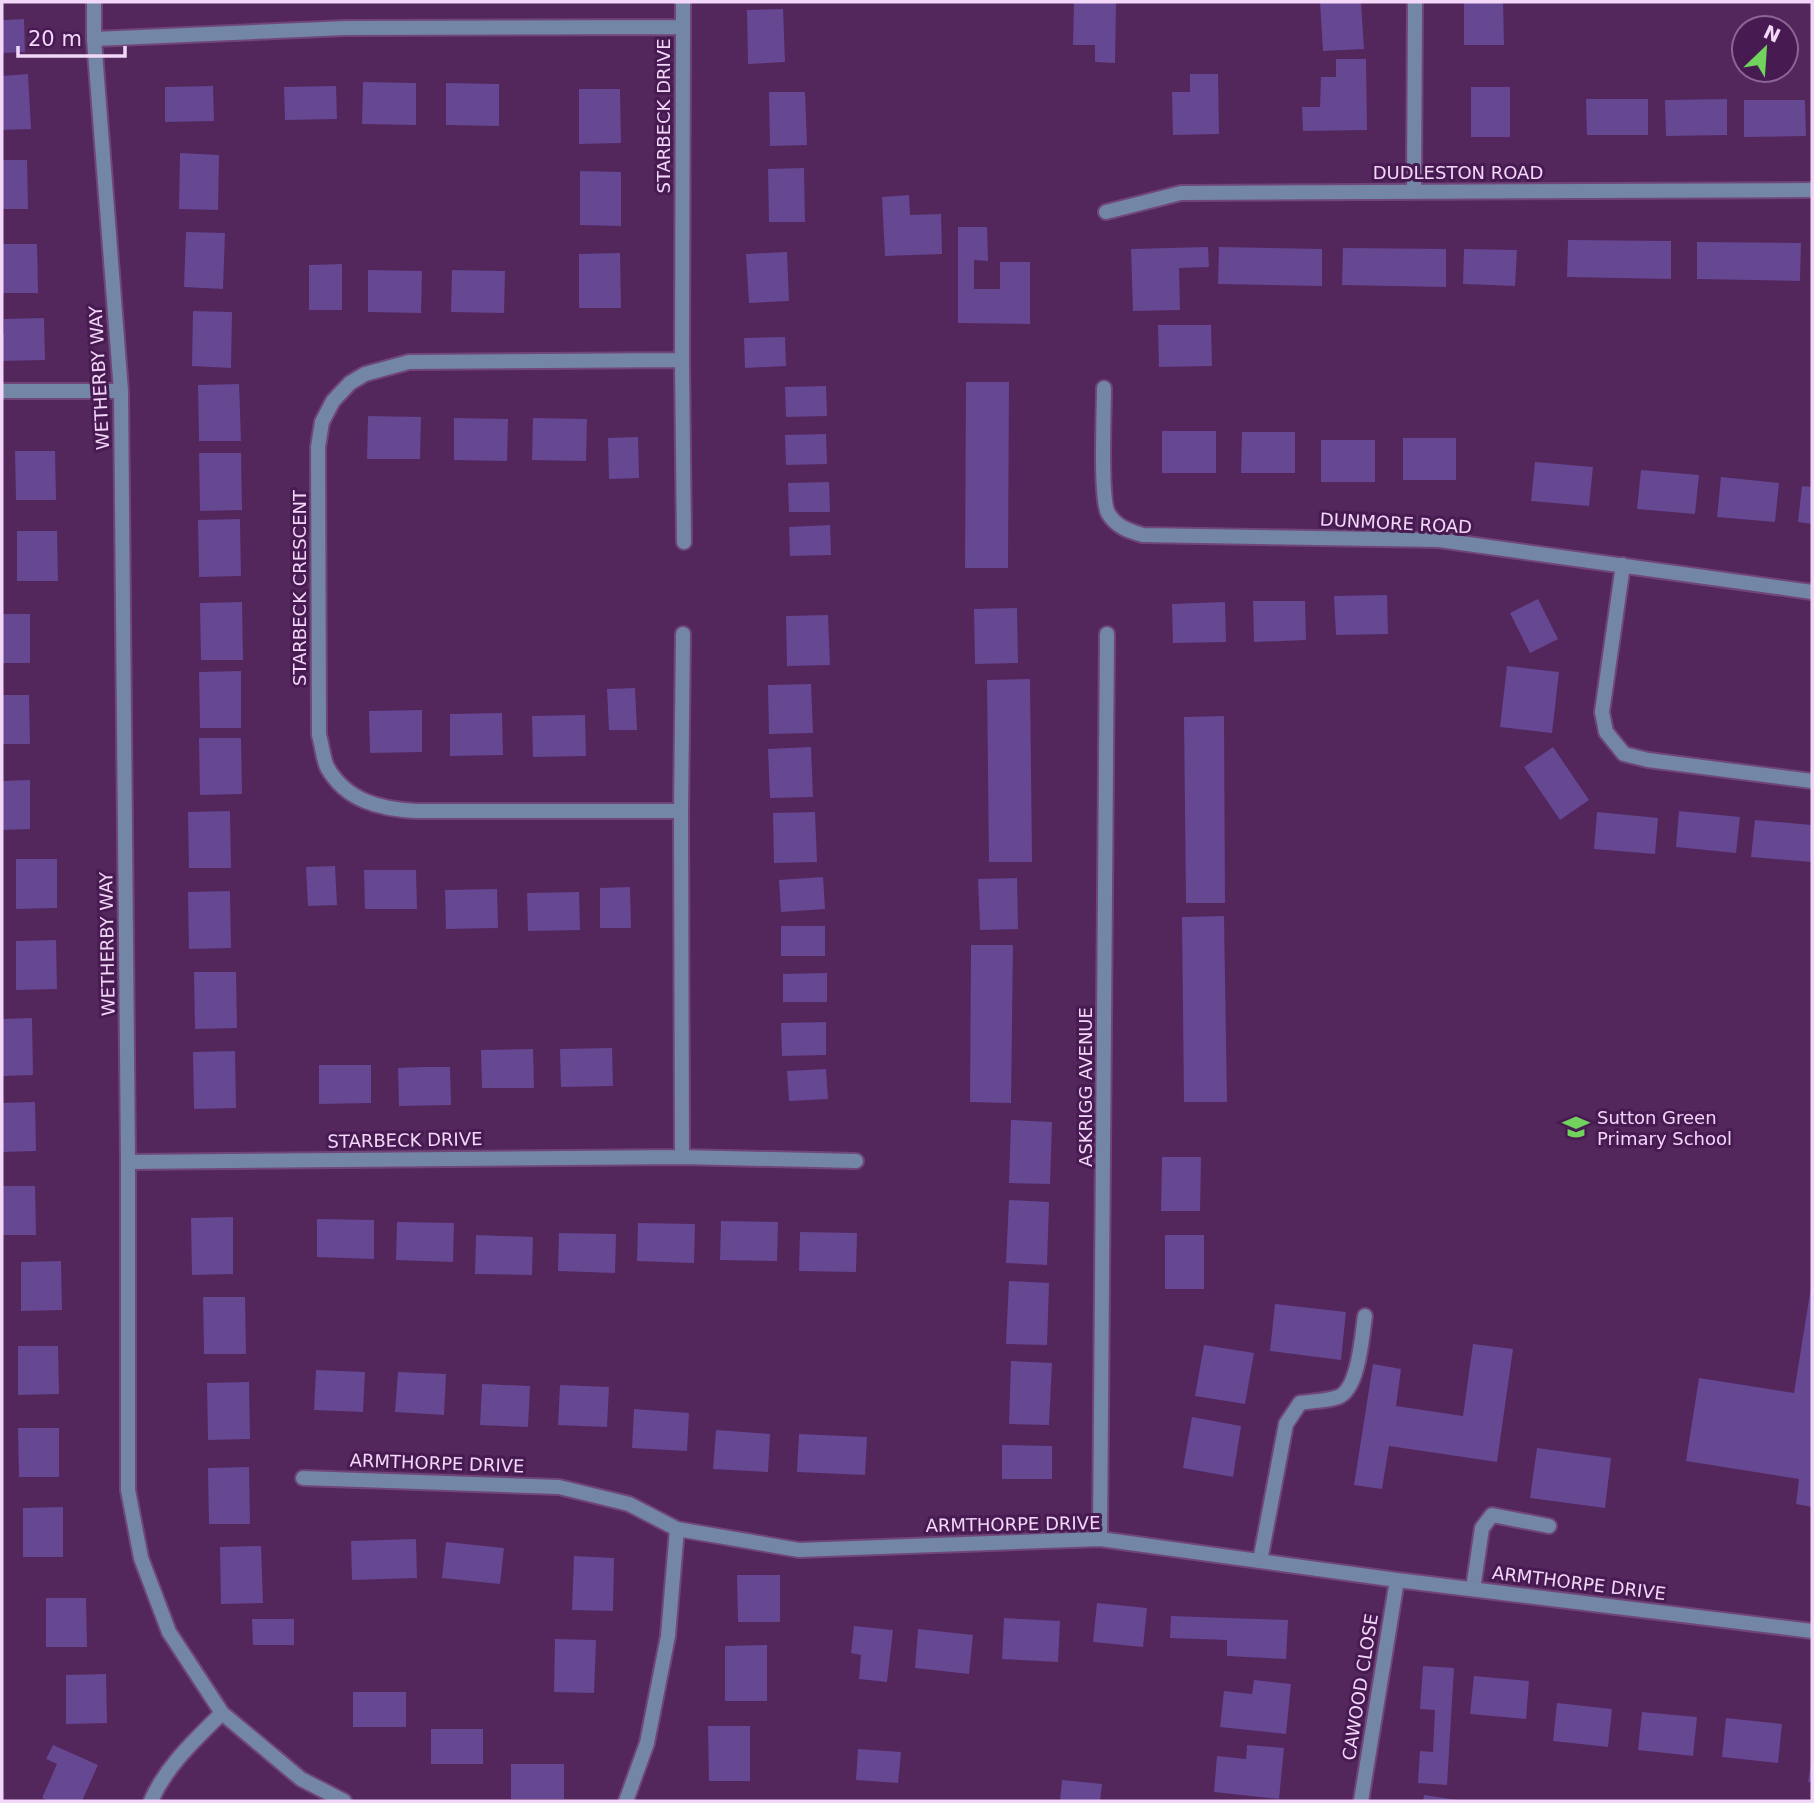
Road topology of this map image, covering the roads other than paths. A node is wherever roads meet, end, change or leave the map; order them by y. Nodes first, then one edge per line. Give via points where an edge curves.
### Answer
1 (94, 2) edge
2 (683, 2) edge
3 (1415, 2) edge
4 (683, 27) junction
5 (94, 40) junction
6 (1812, 190) edge
7 (1414, 191) junction
8 (1106, 212) dead end
9 (682, 360) junction
10 (1104, 388) dead end
11 (2, 391) edge
12 (121, 391) junction
13 (684, 542) dead end
14 (1623, 565) junction
15 (1812, 592) edge
16 (683, 634) dead end
17 (1107, 635) dead end
18 (1812, 781) edge
19 (681, 811) junction
20 (682, 1157) junction
21 (856, 1161) dead end
22 (128, 1162) junction
23 (1365, 1316) dead end
24 (303, 1478) dead end
25 (1549, 1526) dead end
26 (677, 1529) junction
27 (1100, 1539) junction
28 (1260, 1561) junction
29 (1397, 1580) junction
30 (1473, 1589) junction
31 (1812, 1631) edge
32 (222, 1713) junction
33 (151, 1801) edge
34 (344, 1801) edge
35 (626, 1801) edge
36 (1361, 1801) edge

1 - 5 street, WETHERBY WAY
2 - 4 street
3 - 7 street
4 - 5 street, STARBECK DRIVE via 346,28
4 - 9 street, STARBECK DRIVE
5 - 12 street, WETHERBY WAY
6 - 7 street, DUDLESTON ROAD
7 - 8 street, DUDLESTON ROAD via 1181,192
9 - 13 street, STARBECK DRIVE
9 - 19 street, STARBECK CRESCENT via 409,362 350,383 321,422 318,447 319,735 326,765 342,788 364,802 416,811
10 - 14 street, DUNMORE ROAD via 1104,494 1107,512 1123,529 1143,535 1439,540
11 - 12 street
12 - 22 street, WETHERBY WAY
14 - 15 street, DUNMORE ROAD
14 - 18 street via 1602,712 1606,732 1624,754
16 - 19 street
17 - 27 street, ASKRIGG AVENUE
19 - 20 street
20 - 21 street, STARBECK DRIVE
20 - 22 street, STARBECK DRIVE
22 - 32 street, WETHERBY WAY via 128,1490 141,1558 169,1632
23 - 28 street via 1351,1386 1340,1397 1300,1403 1286,1424
24 - 26 street, ARMTHORPE DRIVE via 559,1487 629,1504
25 - 30 street via 1492,1515 1482,1528
26 - 27 street, ARMTHORPE DRIVE via 799,1550
26 - 35 street via 668,1636 647,1743
27 - 28 street, ARMTHORPE DRIVE
28 - 29 street, ARMTHORPE DRIVE
29 - 30 street, ARMTHORPE DRIVE
29 - 36 street, CAWOOD CLOSE
30 - 31 street, ARMTHORPE DRIVE
32 - 33 street via 181,1754
32 - 34 street, WETHERBY WAY via 301,1779

